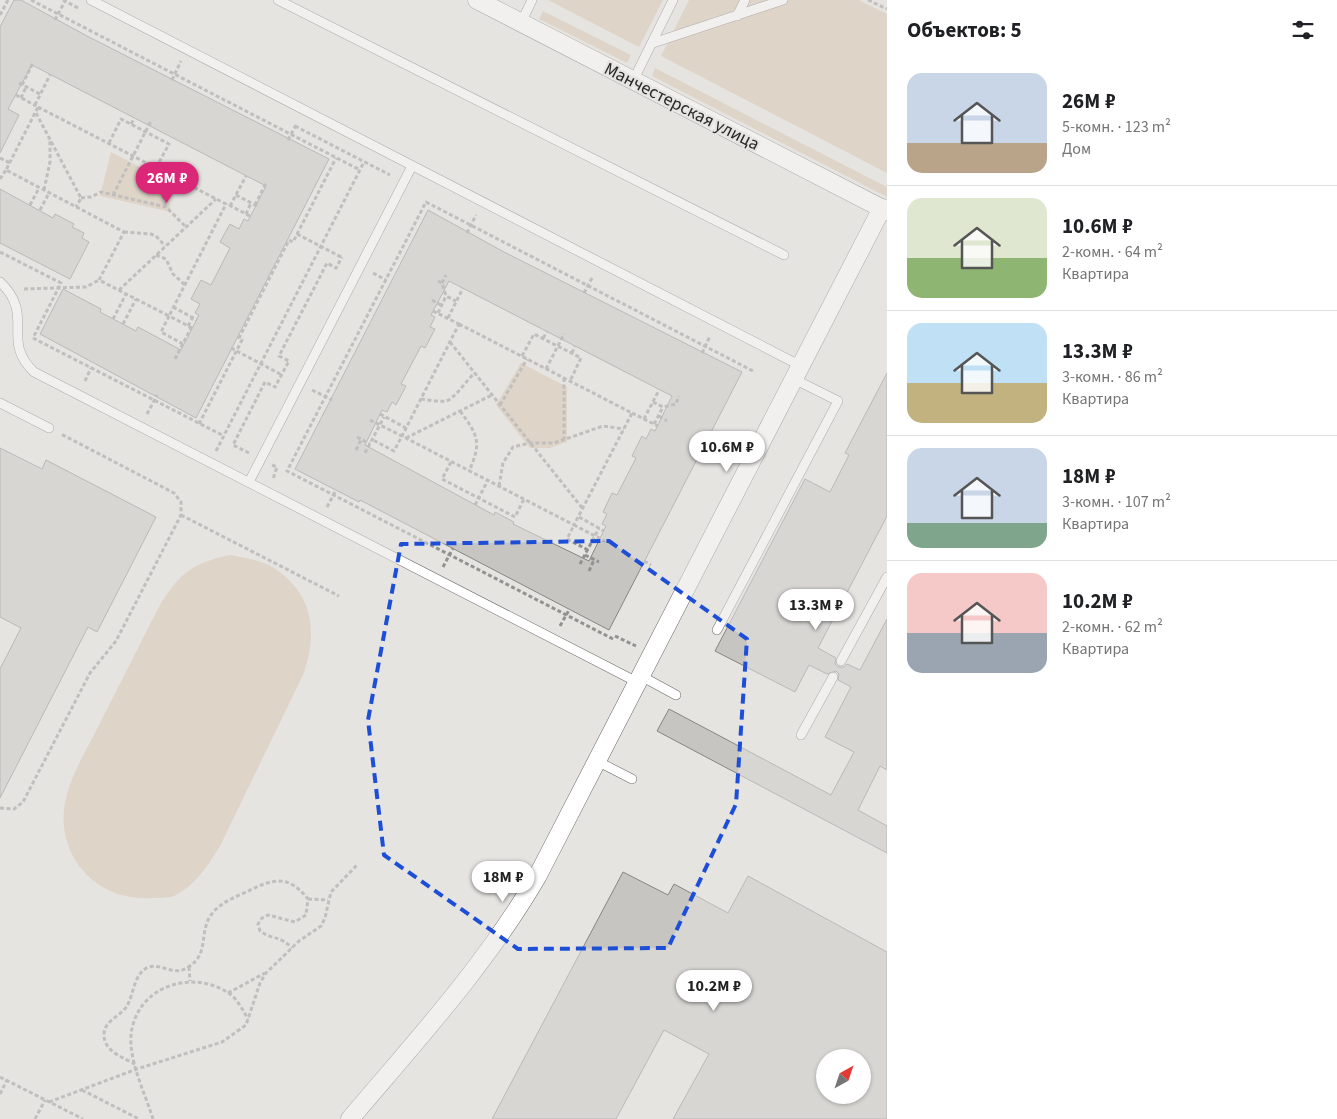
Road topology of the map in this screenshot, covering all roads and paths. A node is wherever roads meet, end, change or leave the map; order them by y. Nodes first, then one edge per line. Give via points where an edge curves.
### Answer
1 (8, 0) edge
2 (31, 0) edge
3 (91, 0) edge
4 (278, 0) edge
5 (476, 0) edge
6 (532, 0) edge
7 (674, 0) edge
8 (745, 0) edge
9 (783, 0) edge
10 (868, 0) edge
11 (65, 1) edge
12 (887, 9) edge
13 (58, 14) junction
14 (0, 15) edge
15 (737, 16) junction
16 (55, 20) dead end
17 (521, 23) junction
18 (653, 43) junction
19 (33, 62) dead end
20 (50, 75) dead end
21 (633, 81) junction
22 (26, 87) junction
23 (40, 94) junction
24 (16, 95) dead end
25 (21, 98) junction
26 (37, 106) junction
27 (36, 112) junction
28 (134, 119) dead end
29 (151, 121) dead end
30 (131, 124) junction
31 (295, 126) dead end
32 (145, 132) junction
33 (162, 133) dead end
34 (50, 139) junction
35 (159, 139) junction
36 (109, 143) junction
37 (133, 156) junction
38 (0, 158) edge
39 (336, 158) junction
40 (364, 162) junction
41 (10, 163) junction
42 (412, 166) junction
43 (156, 168) junction
44 (6, 170) junction
45 (360, 170) junction
46 (246, 176) dead end
47 (0, 179) edge
48 (403, 182) junction
49 (266, 183) dead end
50 (39, 188) junction
51 (44, 190) junction
52 (262, 191) junction
53 (49, 193) junction
54 (267, 193) dead end
55 (112, 195) junction
56 (236, 195) junction
57 (81, 198) junction
58 (216, 198) junction
59 (30, 205) dead end
60 (228, 205) junction
61 (254, 205) junction
62 (76, 207) junction
63 (166, 207) junction
64 (885, 209) edge
65 (40, 210) dead end
66 (246, 214) junction
67 (477, 215) dead end
68 (250, 216) dead end
69 (294, 225) dead end
70 (185, 226) junction
71 (471, 226) junction
72 (300, 228) junction
73 (124, 232) junction
74 (467, 233) dead end
75 (297, 234) junction
76 (165, 246) junction
77 (321, 246) junction
78 (0, 252) edge
79 (334, 253) dead end
80 (156, 255) junction
81 (784, 255) dead end
82 (342, 257) dead end
83 (600, 263) junction
84 (370, 271) dead end
85 (446, 275) dead end
86 (386, 279) junction
87 (99, 280) junction
88 (393, 281) dead end
89 (0, 282) edge
90 (185, 285) junction
91 (588, 286) junction
92 (59, 288) junction
93 (463, 288) dead end
94 (8, 290) junction
95 (119, 290) junction
96 (584, 293) dead end
97 (126, 294) junction
98 (446, 296) junction
99 (136, 299) junction
100 (432, 300) dead end
101 (456, 301) junction
102 (441, 305) junction
103 (173, 308) junction
104 (433, 310) dead end
105 (438, 313) junction
106 (169, 316) junction
107 (448, 318) junction
108 (113, 319) dead end
109 (123, 324) dead end
110 (460, 324) junction
111 (14, 328) junction
112 (191, 328) junction
113 (547, 332) dead end
114 (564, 334) dead end
115 (711, 335) dead end
116 (33, 338) junction
117 (543, 338) junction
118 (450, 342) junction
119 (182, 346) junction
120 (557, 346) junction
121 (575, 346) dead end
122 (705, 346) junction
123 (231, 348) dead end
124 (186, 350) dead end
125 (237, 351) junction
126 (572, 353) junction
127 (702, 353) dead end
128 (522, 356) junction
129 (176, 359) dead end
130 (527, 359) junction
131 (261, 364) junction
132 (546, 369) junction
133 (752, 371) dead end
134 (276, 372) dead end
135 (797, 372) junction
136 (475, 373) junction
137 (564, 378) junction
138 (569, 381) junction
139 (309, 389) dead end
140 (659, 390) dead end
141 (157, 395) dead end
142 (492, 395) junction
143 (679, 396) dead end
144 (326, 397) junction
145 (421, 399) junction
146 (154, 400) junction
147 (332, 400) dead end
148 (653, 402) junction
149 (0, 403) edge
150 (676, 404) junction
151 (500, 405) junction
152 (680, 406) dead end
153 (663, 407) junction
154 (460, 411) junction
155 (632, 413) junction
156 (380, 414) dead end
157 (659, 416) junction
158 (384, 417) junction
159 (644, 419) junction
160 (370, 420) dead end
161 (667, 421) dead end
162 (199, 424) junction
163 (380, 425) junction
164 (140, 427) junction
165 (48, 428) joint
166 (406, 428) junction
167 (624, 429) junction
168 (224, 436) junction
169 (357, 437) dead end
170 (404, 437) junction
171 (564, 439) junction
172 (361, 440) junction
173 (373, 440) junction
174 (706, 441) dead end
175 (530, 443) junction
176 (370, 444) junction
177 (714, 445) dead end
178 (356, 450) dead end
179 (365, 453) dead end
180 (261, 459) junction
181 (210, 462) junction
182 (451, 462) junction
183 (469, 471) junction
184 (488, 480) junction
185 (249, 482) junction
186 (456, 486) junction
187 (499, 486) junction
188 (336, 490) dead end
189 (453, 491) dead end
190 (333, 495) junction
191 (479, 498) junction
192 (524, 499) junction
193 (475, 505) dead end
194 (327, 506) dead end
195 (583, 509) junction
196 (501, 510) junction
197 (499, 514) dead end
198 (181, 515) junction
199 (578, 517) junction
200 (574, 525) junction
201 (599, 528) junction
202 (604, 530) dead end
203 (595, 536) junction
204 (605, 541) dead end
205 (453, 548) dead end
206 (588, 550) junction
207 (450, 555) junction
208 (585, 556) junction
209 (594, 560) junction
210 (644, 561) dead end
211 (599, 562) dead end
212 (580, 564) dead end
213 (652, 565) dead end
214 (444, 566) dead end
215 (588, 571) dead end
216 (887, 577) edge
217 (339, 596) dead end
218 (569, 610) dead end
219 (566, 615) junction
220 (560, 626) dead end
221 (717, 630) dead end
222 (613, 639) dead end
223 (841, 661) dead end
224 (833, 677) dead end
225 (639, 679) junction
226 (676, 694) dead end
227 (801, 735) dead end
228 (597, 760) junction
229 (632, 779) dead end
230 (0, 808) edge
231 (358, 864) dead end
232 (308, 899) junction
233 (328, 900) junction
234 (292, 948) junction
235 (189, 967) junction
236 (266, 973) junction
237 (190, 981) junction
238 (228, 993) junction
239 (248, 1019) junction
240 (135, 1064) junction
241 (137, 1070) junction
242 (0, 1076) edge
243 (7, 1080) junction
244 (82, 1090) junction
245 (0, 1094) edge
246 (47, 1101) junction
247 (35, 1119) edge
248 (83, 1119) edge
249 (139, 1119) edge
250 (153, 1119) edge
251 (350, 1119) edge

1 - 14 path
2 - 13 path
3 - 42 lane
4 - 81 lane
5 - 17 street, Манчестерская улица
6 - 17 lane
7 - 18 lane
8 - 15 lane
9 - 15 lane
10 - 12 path
11 - 13 path
13 - 16 path
13 - 39 path
15 - 18 lane
17 - 21 street, Манчестерская улица
18 - 21 lane
19 - 22 path via 20,84
20 - 23 path
21 - 64 street, Манчестерская улица
22 - 23 path
22 - 25 path
23 - 26 path
24 - 25 path
25 - 26 path
26 - 27 path
26 - 36 path
27 - 34 path
27 - 41 path
28 - 30 path
29 - 32 path
30 - 32 path
30 - 36 path via 122,119
31 - 40 path
32 - 35 path
32 - 37 path
33 - 35 path
34 - 51 path via 50,162
34 - 57 path
35 - 43 path via 169,144
36 - 37 path
37 - 43 path
37 - 55 path
38 - 41 path
39 - 45 path
39 - 72 path
40 - 45 path
40 - 48 path
41 - 44 path
42 - 48 lane
42 - 83 lane
43 - 58 path
43 - 63 path
44 - 47 path
44 - 50 path
45 - 77 path
46 - 56 path
48 - 180 lane
49 - 52 path
50 - 51 path
50 - 59 path
51 - 53 path
52 - 54 path
52 - 61 path
53 - 62 path
53 - 65 path
55 - 57 path via 101,192
55 - 63 path
56 - 60 path
56 - 61 path
57 - 62 path
58 - 60 path
58 - 70 path
60 - 66 path
60 - 90 path
61 - 66 path
62 - 73 path
63 - 70 path
64 - 135 street
66 - 68 path
67 - 71 path
69 - 72 path
70 - 76 path
71 - 74 path
71 - 86 path via 426,202
71 - 91 path
72 - 75 path
73 - 76 path via 152,234
73 - 87 path
75 - 77 path
75 - 125 path via 293,242 289,240 239,338 242,340
76 - 80 path
77 - 79 path
77 - 131 path
78 - 92 path via 62,284
80 - 90 path via 166,260 173,274
80 - 95 path
82 - 180 path via 336,268 327,263 279,356 289,361 275,387 265,382 233,445
83 - 91 path
83 - 135 lane
84 - 86 path
85 - 98 path via 440,282
86 - 88 path
86 - 144 path
87 - 92 path via 86,287
87 - 95 path
89 - 94 lane
90 - 103 path
91 - 96 path
91 - 122 path
92 - 94 path
92 - 116 path
93 - 101 path
94 - 111 lane via 16,311
95 - 97 path
97 - 99 path
97 - 108 path
98 - 101 path
98 - 102 path
99 - 106 path
99 - 109 path
100 - 102 path
101 - 107 path
102 - 105 path
103 - 106 path
103 - 112 path via 195,319
104 - 105 path
105 - 107 path
106 - 112 path
106 - 119 path via 161,332
107 - 110 path
110 - 118 path
110 - 128 path
111 - 116 path
111 - 164 lane via 11,340 14,352 23,364
112 - 119 path
113 - 117 path
114 - 120 path
115 - 122 path
116 - 146 path
117 - 120 path
117 - 128 path via 534,334
118 - 136 path
118 - 145 path
119 - 124 path
119 - 129 path
120 - 126 path
120 - 132 path
121 - 126 path
122 - 127 path
122 - 133 path
123 - 125 path
125 - 131 path
125 - 162 path
126 - 138 path via 581,358
128 - 130 path
130 - 132 path
130 - 151 path
131 - 134 path
131 - 168 path
132 - 137 path
135 - 221 lane via 838,401
135 - 225 street
136 - 142 path
136 - 145 path via 465,380 451,399
137 - 138 path
137 - 171 path
138 - 155 path
139 - 144 path
140 - 148 path
141 - 146 path
142 - 151 path
142 - 154 path
143 - 150 path
144 - 147 path
144 - 190 path via 287,472
145 - 166 path
146 - 162 path
146 - 164 path
148 - 153 path
148 - 159 path
149 - 165 lane
150 - 152 path
150 - 153 path
151 - 175 path
153 - 157 path
154 - 170 path
154 - 183 path via 472,427 478,447
155 - 159 path
155 - 167 path
156 - 158 path
157 - 159 path via 656,425
157 - 161 path
158 - 163 path
158 - 166 path
160 - 163 path
162 - 168 path
163 - 170 path
163 - 173 path
164 - 181 lane
165 - 198 path via 174,493 181,502
166 - 170 path
167 - 171 path via 603,426
167 - 195 path
168 - 181 path
169 - 172 path
170 - 173 path via 394,451
170 - 182 path
171 - 175 path via 554,443
172 - 176 path
172 - 178 path
173 - 176 path
174 - 177 path
175 - 187 path via 519,444 508,452
175 - 195 path
176 - 179 path
180 - 185 lane
181 - 185 lane
182 - 183 path
182 - 186 path via 442,479
183 - 184 path
184 - 187 path
184 - 191 path
185 - 225 lane
186 - 189 path
186 - 191 path
187 - 192 path
188 - 190 path
190 - 194 path
190 - 207 path
191 - 193 path
191 - 196 path
192 - 196 path via 515,517
192 - 200 path
195 - 199 path
196 - 197 path
198 - 217 path
198 - 230 path via 116,641 90,673 23,802 14,810
199 - 200 path
199 - 201 path
200 - 203 path
200 - 206 path via 567,539
201 - 202 path
201 - 203 path
203 - 204 path
203 - 206 path
205 - 207 path
206 - 208 path
207 - 214 path
207 - 219 path
208 - 209 path
208 - 212 path
209 - 211 path
209 - 215 path
210 - 213 path
216 - 223 lane
218 - 219 path
219 - 220 path
219 - 222 path
224 - 227 lane
225 - 226 lane
225 - 228 street
228 - 229 lane
228 - 251 street via 537,877 492,948 469,980
231 - 233 path
232 - 233 path
232 - 234 path via 309,908 301,920 295,922 268,914 258,924 266,936 278,937
232 - 235 path via 294,884 268,881 224,902 206,923 203,950
233 - 234 path via 321,926
234 - 236 path
235 - 237 path
235 - 240 path via 170,971 149,967 142,972 128,1005 107,1026 104,1034 106,1044 114,1053
236 - 238 path
236 - 239 path via 255,994
237 - 238 path via 210,984
237 - 240 path via 165,987 145,1002 131,1034
238 - 239 path
239 - 241 path via 246,1025 222,1042
240 - 241 path
241 - 244 path
241 - 250 path
242 - 243 path
243 - 245 path
243 - 246 path
244 - 246 path
244 - 249 path
246 - 247 path
246 - 248 path

